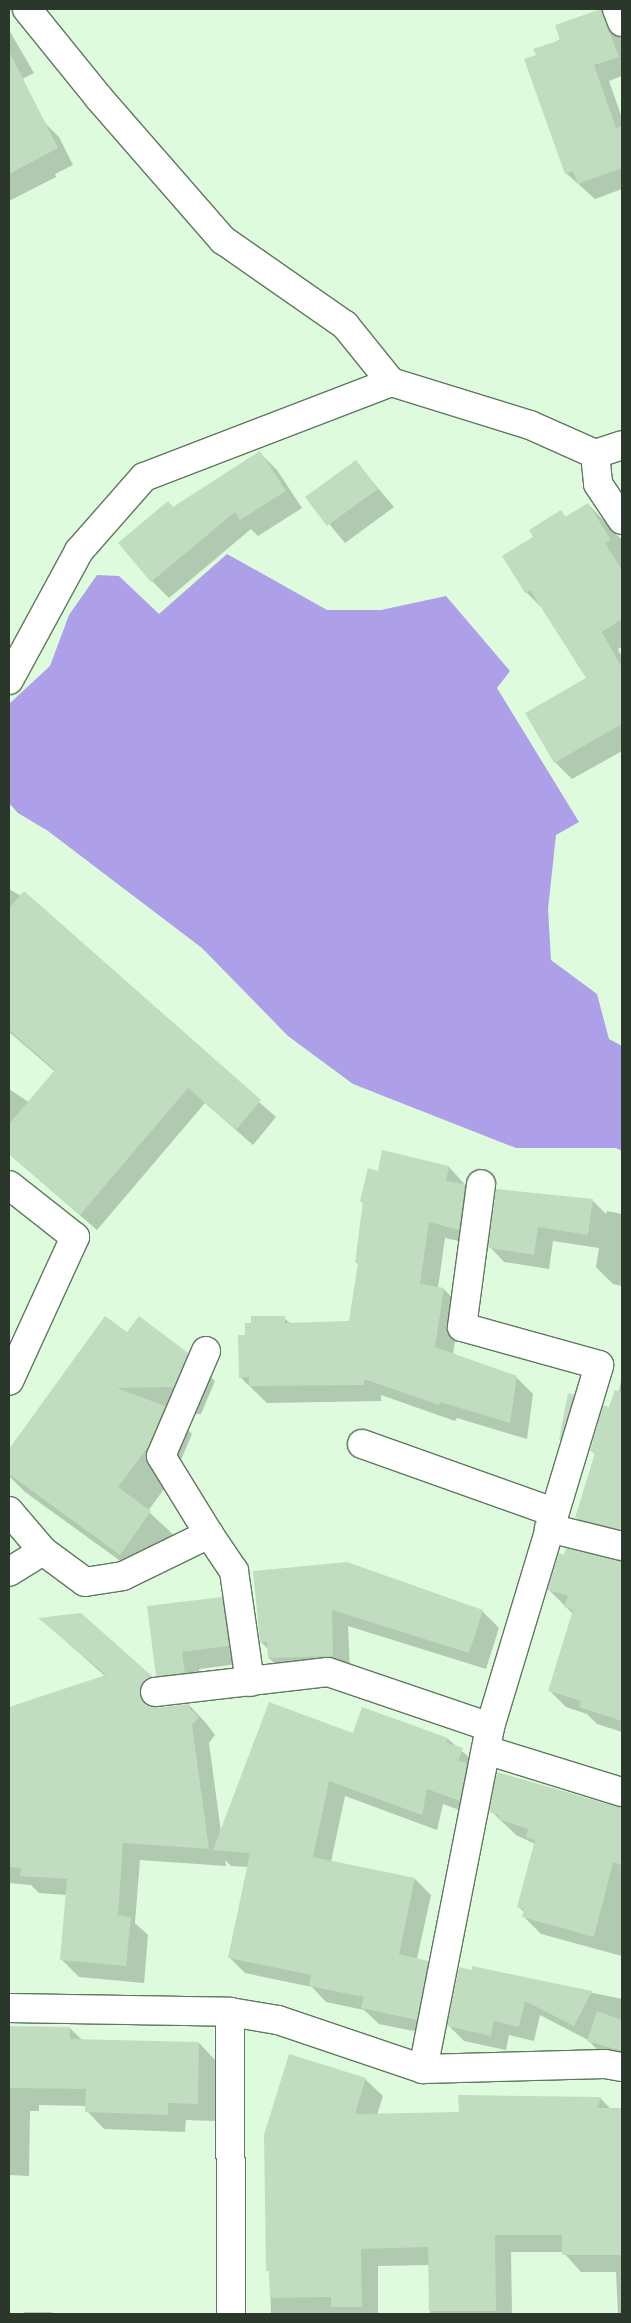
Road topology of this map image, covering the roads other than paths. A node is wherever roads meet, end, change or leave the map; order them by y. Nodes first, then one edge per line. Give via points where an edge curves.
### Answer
1 (27, 9) edge
2 (617, 9) edge
3 (622, 22) edge
4 (391, 382) junction
5 (622, 444) edge
6 (595, 454) junction
7 (622, 520) edge
8 (9, 680) edge
9 (481, 1184) dead end
10 (9, 1185) edge
11 (206, 1351) dead end
12 (9, 1381) edge
13 (362, 1444) dead end
14 (9, 1511) edge
15 (551, 1520) junction
16 (209, 1534) junction
17 (622, 1546) edge
18 (43, 1551) junction
19 (9, 1572) edge
20 (250, 1682) junction
21 (155, 1692) dead end
22 (488, 1738) junction
23 (622, 1792) edge
24 (9, 2008) edge
25 (230, 2012) junction
26 (622, 2067) edge
27 (424, 2069) junction
28 (231, 2314) edge

1 - 4 street via 99,98 223,240 345,325
2 - 3 street
4 - 6 street via 530,425
4 - 8 street via 144,477 79,551
5 - 6 street
6 - 7 street via 598,484
9 - 15 street via 462,1328 600,1365
10 - 12 street via 74,1237
11 - 16 street via 161,1456
13 - 15 street
14 - 18 street
15 - 17 street
15 - 22 street
16 - 18 street via 123,1576 85,1582
16 - 20 street via 234,1571
18 - 19 street
20 - 21 street
20 - 22 street via 328,1672
22 - 23 street
22 - 27 street
24 - 25 street
25 - 27 street via 278,2020
25 - 28 street
26 - 27 street via 604,2064

